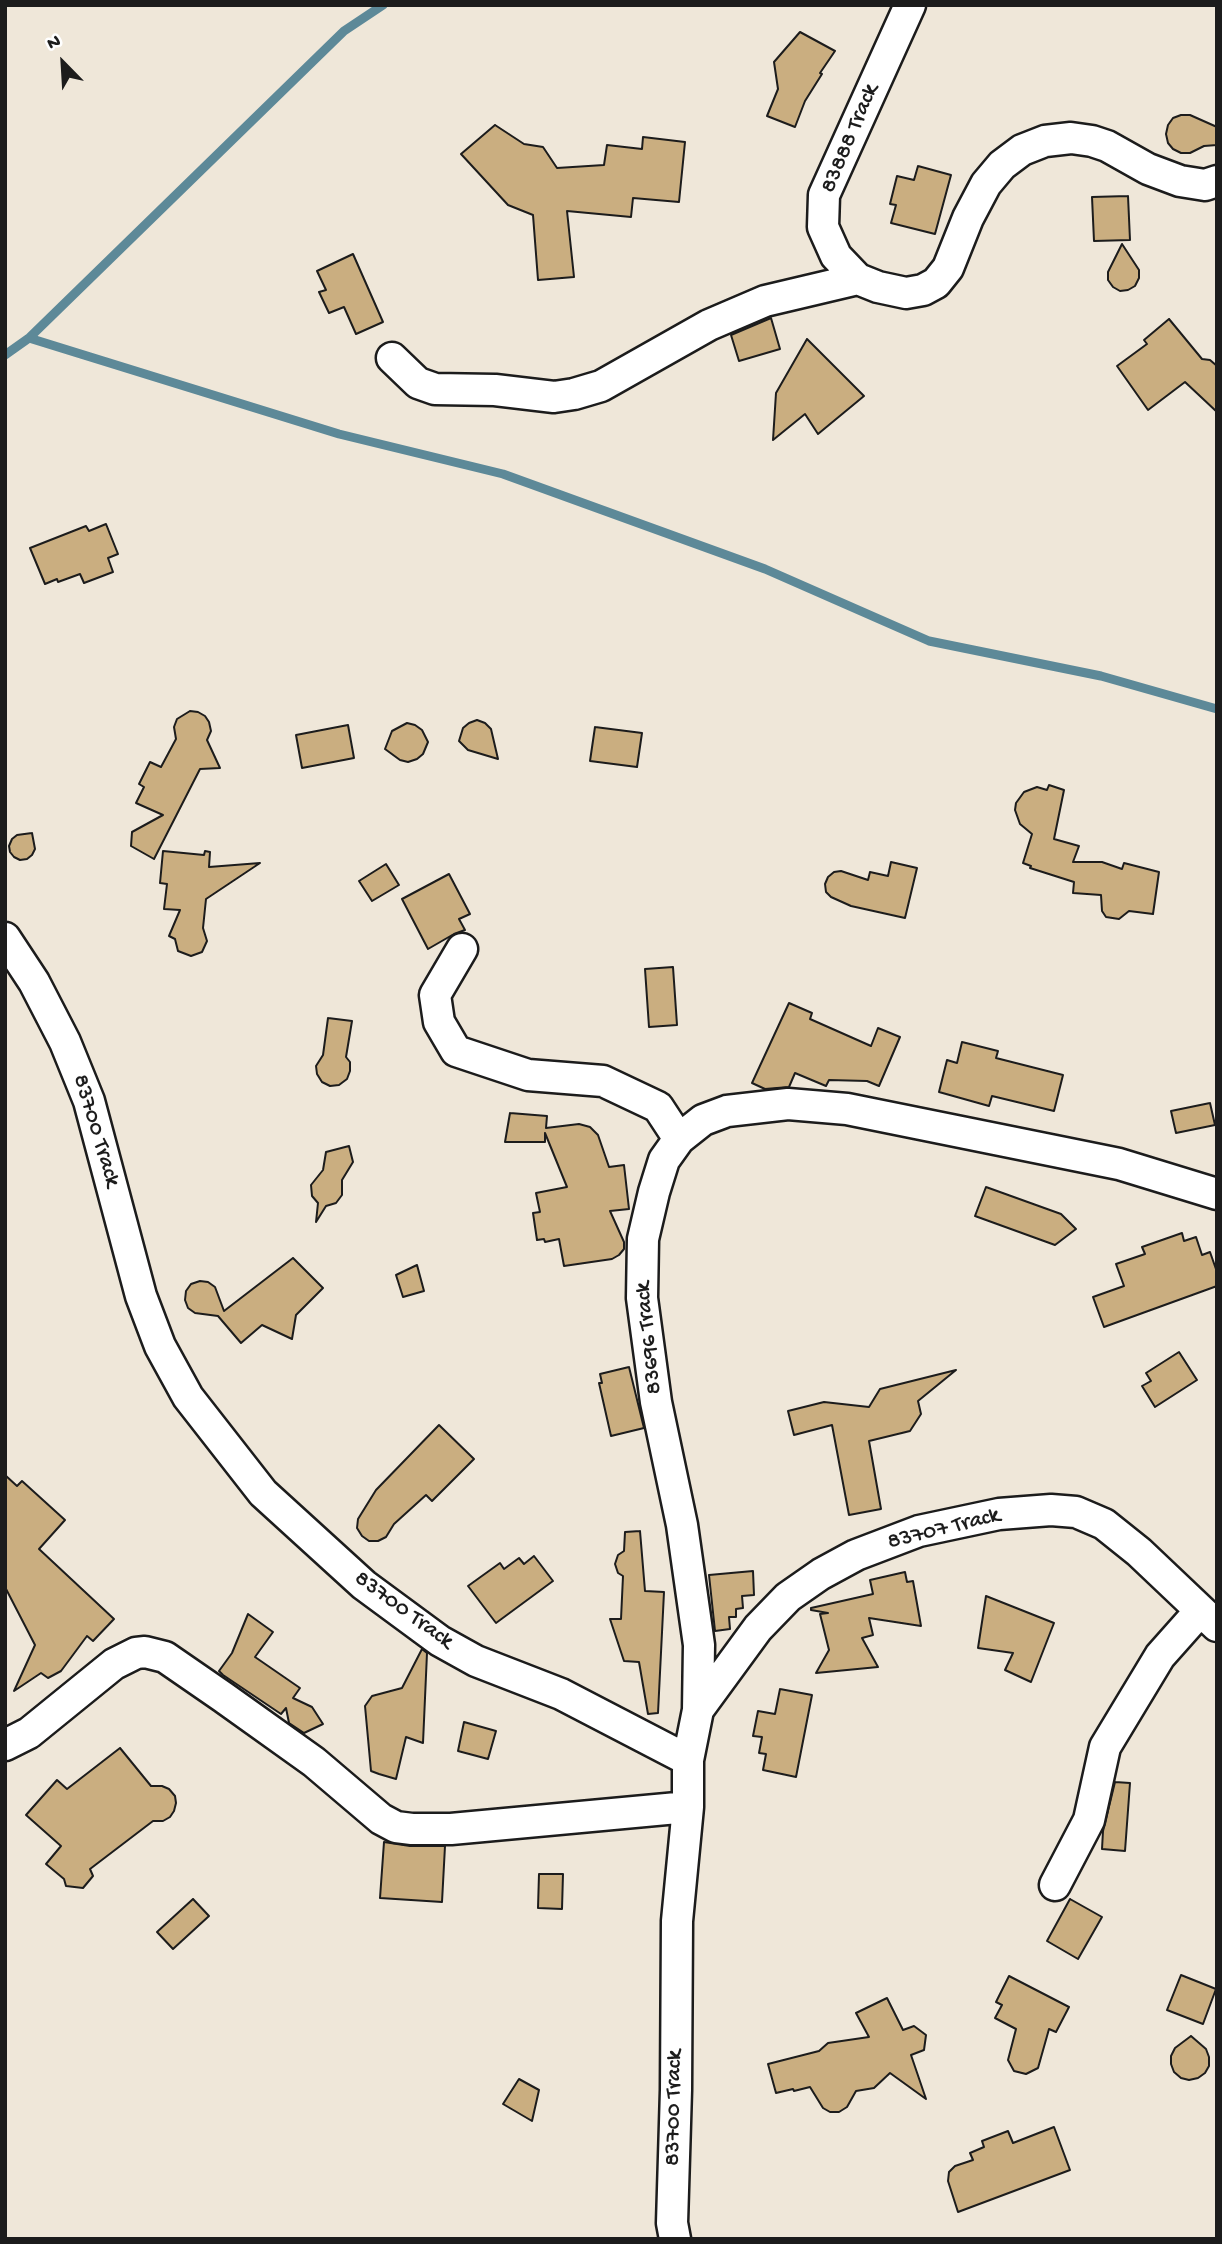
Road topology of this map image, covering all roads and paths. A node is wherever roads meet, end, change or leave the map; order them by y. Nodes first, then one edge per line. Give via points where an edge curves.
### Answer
1 (910, 5) edge
2 (1217, 181) edge
3 (858, 278) junction
4 (392, 358) dead end
5 (5, 938) edge
6 (462, 949) dead end
7 (680, 1139) junction
8 (1217, 1194) edge
9 (1208, 1619) edge
10 (698, 1710) junction
11 (5, 1745) edge
12 (688, 1760) junction
13 (688, 1807) junction
14 (1055, 1885) dead end
15 (675, 2239) edge

1 - 3 street, 83888 Track via 824,195 823,227 836,256
2 - 3 street, 83888 Track via 1180,181 1091,141 1045,141 1022,150 986,184 948,268 936,283 905,293
3 - 4 street via 765,301 709,325 601,386 574,394 554,397 435,388 418,383
5 - 12 street, 83700 Track via 59,1030 89,1101 141,1296 160,1346 188,1397 263,1493 364,1585 440,1641 476,1661 561,1694
6 - 7 street via 435,995 439,1022 456,1051 528,1075 603,1082 658,1107
7 - 8 street, 83696 Track via 703,1120 727,1111 788,1104 848,1109 1119,1164
7 - 10 street, 83696 Track via 664,1160 654,1192 643,1239 642,1298 656,1402 690,1579 699,1646
9 - 10 street, 83707 Track via 1104,1524 1076,1512 999,1514 919,1531 821,1574 788,1597 758,1628
9 - 14 street via 1160,1657 1105,1747 1089,1819
10 - 12 street, 83696 Track
11 - 13 street via 29,1733 114,1664 145,1652 165,1657 223,1697 396,1827 451,1829
12 - 13 street, 83700 Track
13 - 15 street, 83700 Track via 677,1921

